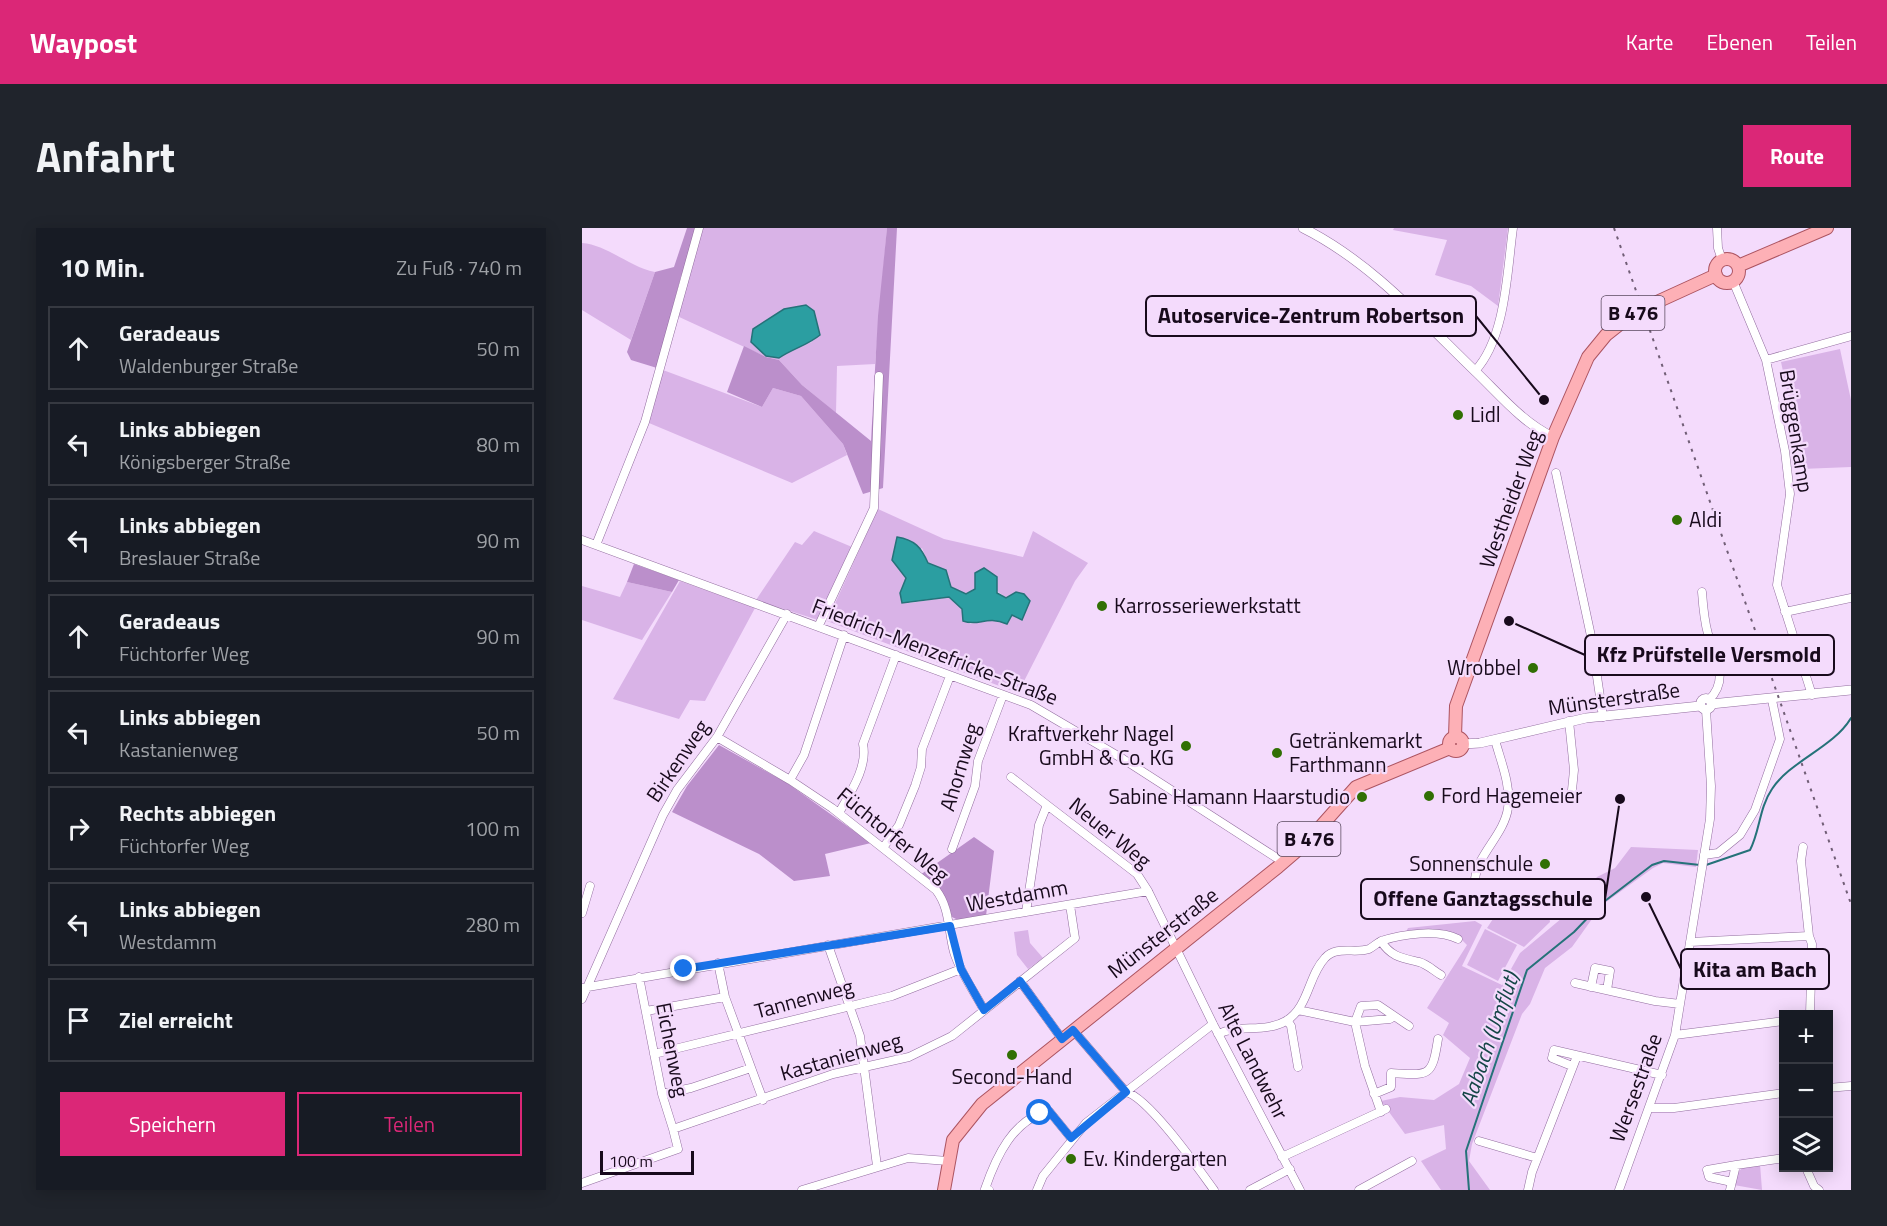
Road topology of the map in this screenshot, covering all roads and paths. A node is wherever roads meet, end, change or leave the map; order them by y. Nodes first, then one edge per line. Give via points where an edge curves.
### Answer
1 (699, 228) edge
2 (1303, 228) edge
3 (1513, 228) edge
4 (1717, 228) edge
5 (1827, 228) edge
6 (1722, 260) junction
7 (1738, 266) junction
8 (1716, 275) junction
9 (1733, 281) junction
10 (1851, 336) edge
11 (1766, 360) junction
12 (1475, 371) junction
13 (879, 376) dead end
14 (1553, 437) junction
15 (1556, 473) dead end
16 (582, 540) edge
17 (596, 545) junction
18 (1702, 591) dead end
19 (1851, 598) edge
20 (1785, 612) junction
21 (787, 614) junction
22 (819, 625) junction
23 (844, 634) junction
24 (896, 655) junction
25 (950, 676) junction
26 (1718, 689) junction
27 (1851, 690) edge
28 (1003, 695) junction
29 (1812, 695) junction
30 (1772, 700) junction
31 (1730, 704) junction
32 (1707, 705) junction
33 (1603, 717) junction
34 (1569, 721) junction
35 (717, 738) junction
36 (1495, 740) junction
37 (1456, 743) junction
38 (1011, 777) dead end
39 (790, 780) junction
40 (1572, 790) dead end
41 (1047, 805) junction
42 (839, 813) junction
43 (1803, 847) dead end
44 (883, 848) junction
45 (952, 849) dead end
46 (1704, 856) junction
47 (1283, 862) junction
48 (590, 886) dead end
49 (1148, 891) junction
50 (1070, 905) junction
51 (1477, 911) dead end
52 (582, 912) edge
53 (1026, 912) junction
54 (950, 926) junction
55 (1809, 936) junction
56 (1458, 939) dead end
57 (1381, 941) junction
58 (1690, 942) junction
59 (828, 945) junction
60 (1176, 947) junction
61 (718, 963) junction
62 (961, 969) junction
63 (1441, 975) dead end
64 (639, 977) junction
65 (1020, 981) junction
66 (1575, 983) dead end
67 (1591, 987) junction
68 (584, 988) edge
69 (1607, 990) junction
70 (725, 997) junction
71 (582, 999) edge
72 (1680, 1004) junction
73 (850, 1006) junction
74 (984, 1010) junction
75 (1298, 1010) junction
76 (1810, 1010) edge
77 (646, 1011) junction
78 (1394, 1016) junction
79 (1287, 1020) junction
80 (1355, 1022) junction
81 (1779, 1022) edge
82 (1213, 1024) junction
83 (1408, 1026) dead end
84 (1073, 1030) junction
85 (1218, 1034) junction
86 (739, 1035) junction
87 (1675, 1035) junction
88 (1062, 1039) junction
89 (1438, 1039) dead end
90 (654, 1054) junction
91 (1577, 1056) junction
92 (865, 1066) junction
93 (1572, 1066) junction
94 (1298, 1067) dead end
95 (750, 1068) junction
96 (1662, 1075) junction
97 (1851, 1086) edge
98 (1833, 1088) edge
99 (1126, 1092) junction
100 (662, 1094) junction
101 (1374, 1094) junction
102 (1779, 1094) edge
103 (763, 1100) junction
104 (1649, 1108) junction
105 (673, 1129) junction
106 (1071, 1138) junction
107 (1479, 1141) dead end
108 (1282, 1157) junction
109 (1537, 1158) junction
110 (1779, 1159) edge
111 (948, 1161) junction
112 (1412, 1161) dead end
113 (1736, 1165) junction
114 (877, 1166) junction
115 (1290, 1169) junction
116 (1808, 1172) edge
117 (582, 1183) edge
118 (1731, 1186) edge
119 (987, 1189) edge
120 (802, 1190) edge
121 (944, 1190) edge
122 (1037, 1190) edge
123 (1214, 1190) edge
124 (1250, 1190) edge
125 (1300, 1190) edge
126 (1359, 1190) edge
127 (1528, 1190) edge
128 (1618, 1190) edge
129 (1819, 1190) edge

1 - 17 street via 645,422
2 - 12 street via 1371,272
3 - 12 street via 1501,317
4 - 6 street
5 - 7 main road
6 - 7 main road via 1732,260
6 - 8 main road via 1717,264
7 - 9 main road via 1739,273
8 - 9 main road via 1721,281
8 - 14 main road, Westheider Weg / B 476 via 1640,309 1606,334 1585,362
9 - 11 street, Brüggenkamp
10 - 11 street
11 - 20 street, Brüggenkamp via 1790,494 1777,576
12 - 14 street via 1535,427
13 - 22 street via 874,508
14 - 37 main road, Westheider Weg / B 476 via 1456,706
15 - 33 street via 1591,636
16 - 17 street, Friedrich-Menzefricke-Straße
17 - 21 street, Friedrich-Menzefricke-Straße
18 - 26 street via 1704,616 1721,670
19 - 20 street
20 - 29 street, Brüggenkamp
21 - 22 street, Friedrich-Menzefricke-Straße
21 - 35 street, Birkenweg
22 - 23 street, Friedrich-Menzefricke-Straße
23 - 24 street, Friedrich-Menzefricke-Straße
23 - 39 street via 804,754
24 - 25 street, Friedrich-Menzefricke-Straße
24 - 42 street via 863,744 865,753 854,786
25 - 28 street, Friedrich-Menzefricke-Straße
25 - 44 street via 922,750 915,786 899,825
26 - 31 street
26 - 32 street
27 - 29 street, Münsterstraße
28 - 45 street, Ahornweg
28 - 47 street, Friedrich-Menzefricke-Straße via 1054,717
29 - 30 street, Münsterstraße
30 - 31 street, Münsterstraße
30 - 46 street via 1780,739 1755,810 1740,834 1718,853
31 - 32 street, Münsterstraße
32 - 33 street, Münsterstraße
32 - 46 street, Wersestraße via 1711,786
33 - 34 street, Münsterstraße
34 - 36 street, Münsterstraße
34 - 40 street
35 - 39 street, Füchtorfer Weg
35 - 68 street, Birkenweg via 663,814
36 - 37 street, Münsterstraße
36 - 51 street via 1508,785 1507,810 1501,829 1478,866
37 - 47 main road, Münsterstraße / B 476 via 1356,787 1306,843
38 - 41 street, Neuer Weg
39 - 42 street, Füchtorfer Weg
41 - 49 street, Neuer Weg via 1137,874
41 - 53 street, Neuer Weg via 1039,825
42 - 44 street, Füchtorfer Weg
43 - 55 street
44 - 54 street, Füchtorfer Weg via 936,890 945,902
46 - 58 street, Wersestraße
47 - 60 main road, Münsterstraße / B 476
48 - 52 street
49 - 50 street, Westdamm
49 - 60 street
50 - 53 street, Westdamm
50 - 65 street, Kastanienweg via 1075,938
53 - 54 street, Westdamm
54 - 59 street, Westdamm
54 - 62 street, Füchtorfer Weg
55 - 58 street
55 - 76 street
56 - 57 street via 1446,933
57 - 63 street via 1387,951
57 - 75 street via 1369,949 1332,952 1324,958
58 - 72 street, Wersestraße
59 - 61 street, Westdamm
59 - 73 street
60 - 82 street, Alte Landwehr
60 - 84 main road, Münsterstraße / B 476
61 - 64 street, Westdamm
61 - 70 street
62 - 73 street, Tannenweg via 892,996
62 - 74 street, Füchtorfer Weg
64 - 68 street, Westdamm
64 - 77 street, Eichenweg
65 - 74 street, Kastanienweg
65 - 88 street
66 - 67 street
67 - 69 street
67 - 69 street via 1595,968 1610,971
68 - 71 street, Birkenweg
69 - 72 street
70 - 77 street
70 - 86 street
72 - 87 street, Wersestraße
73 - 86 street, Tannenweg
73 - 92 street
74 - 92 street, Kastanienweg via 930,1049
75 - 79 street
75 - 80 street
77 - 90 street, Eichenweg
78 - 80 street
78 - 80 street via 1378,1005 1361,1006
78 - 83 street
79 - 85 street via 1264,1028
79 - 94 street
80 - 101 street
81 - 87 street
82 - 85 street, Alte Landwehr
82 - 99 street
84 - 88 main road, Münsterstraße / B 476
84 - 99 street
85 - 108 street, Alte Landwehr
86 - 90 street, Tannenweg
86 - 95 street
87 - 96 street, Wersestraße
88 - 111 main road, Münsterstraße / B 476 via 974,1111 953,1140
89 - 101 street via 1430,1070 1418,1074 1391,1073 1391,1087
90 - 100 street, Eichenweg
91 - 93 street
91 - 93 street via 1554,1050 1552,1058
91 - 96 street
92 - 103 street, Kastanienweg
92 - 114 street
93 - 109 street
95 - 100 street
95 - 103 street
96 - 104 street, Wersestraße
97 - 98 street
99 - 106 street
99 - 123 street via 1136,1095
100 - 105 street, Eichenweg
101 - 108 street via 1383,1111
102 - 104 street
103 - 105 street, Kastanienweg
104 - 128 street, Wersestraße
105 - 117 street via 678,1149
106 - 119 street via 1049,1111 1040,1113 1017,1129 997,1156
106 - 122 street
107 - 109 street
108 - 115 street, Alte Landwehr
109 - 127 street
110 - 113 street
111 - 114 street via 908,1158
111 - 121 main road, Münsterstraße / B 476
112 - 126 street
113 - 118 street
113 - 118 street via 1707,1170 1710,1177
114 - 120 street
115 - 124 street
115 - 125 street, Alte Landwehr
116 - 129 street

